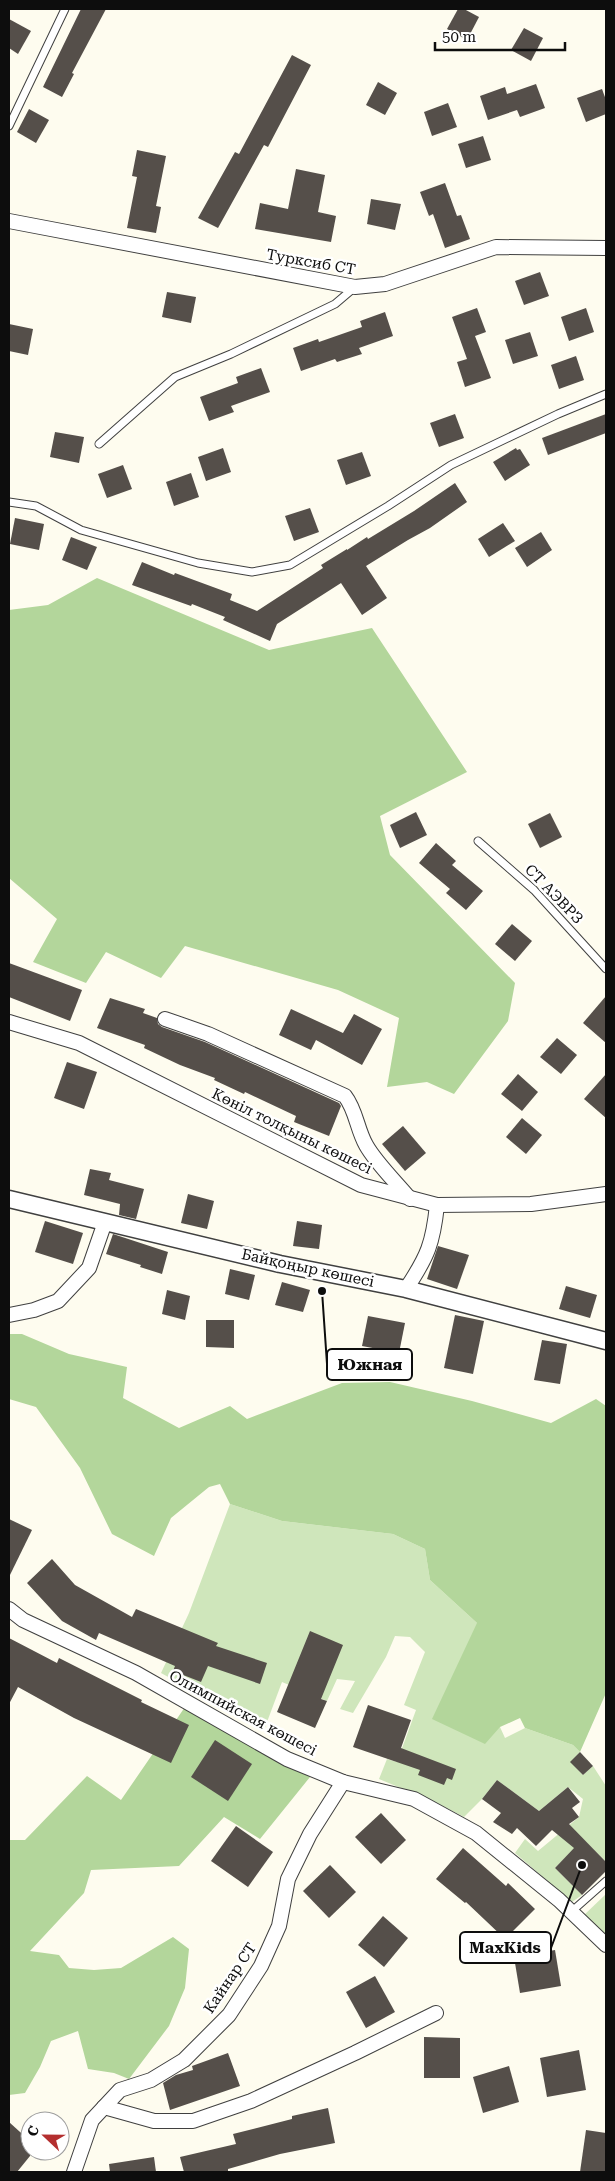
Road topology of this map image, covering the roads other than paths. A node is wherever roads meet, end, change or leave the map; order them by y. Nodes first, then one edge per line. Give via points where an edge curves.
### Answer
1 (65, 9) edge
2 (9, 107) edge
3 (17, 109) junction
4 (9, 126) edge
5 (9, 222) edge
6 (606, 248) edge
7 (355, 287) junction
8 (606, 394) edge
9 (99, 444) dead end
10 (9, 502) edge
11 (478, 841) dead end
12 (606, 969) edge
13 (165, 1019) dead end
14 (9, 1022) edge
15 (606, 1194) edge
16 (9, 1199) edge
17 (410, 1199) junction
18 (437, 1205) junction
19 (105, 1222) junction
20 (406, 1289) junction
21 (9, 1315) edge
22 (606, 1341) edge
23 (9, 1609) edge
24 (343, 1782) junction
25 (606, 1881) edge
26 (571, 1912) junction
27 (606, 1945) edge
28 (436, 2013) dead end
29 (104, 2107) junction
30 (74, 2172) edge

1 - 3 lane
2 - 3 lane
3 - 4 lane
5 - 7 street, Турксиб СТ
6 - 7 street, Турксиб СТ via 496,247 385,284
7 - 9 lane via 335,304 231,354 175,376
8 - 10 lane via 451,465 290,565 252,572 198,563 81,530 36,506
11 - 12 lane, СТ АЭВРЗ via 534,890
13 - 17 street via 208,1034 345,1096 352,1105 366,1146
14 - 17 street, Көніл толқыны көшесі via 79,1043 361,1185
15 - 18 street, Көніл толқыны көшесі via 531,1204
16 - 19 street, Байқоңыр көшесі
17 - 18 street, Көніл толқыны көшесі
18 - 20 street via 429,1251
19 - 20 street, Байқоңыр көшесі via 280,1264
19 - 21 street via 89,1268 58,1301
20 - 22 street, Байқоңыр көшесі
23 - 24 street, Олимпийская көшесі via 23,1620 136,1673 287,1759
24 - 26 street, Олимпийская көшесі via 414,1799 476,1833
24 - 29 street, Кайнар СТ via 310,1834 288,1879 279,1926 261,1966 229,2014 184,2060 151,2080 120,2090
25 - 26 lane
26 - 27 street, Олимпийская көшесі
28 - 29 street via 251,2101 192,2121 154,2121
29 - 30 street, Кайнар СТ via 92,2120

